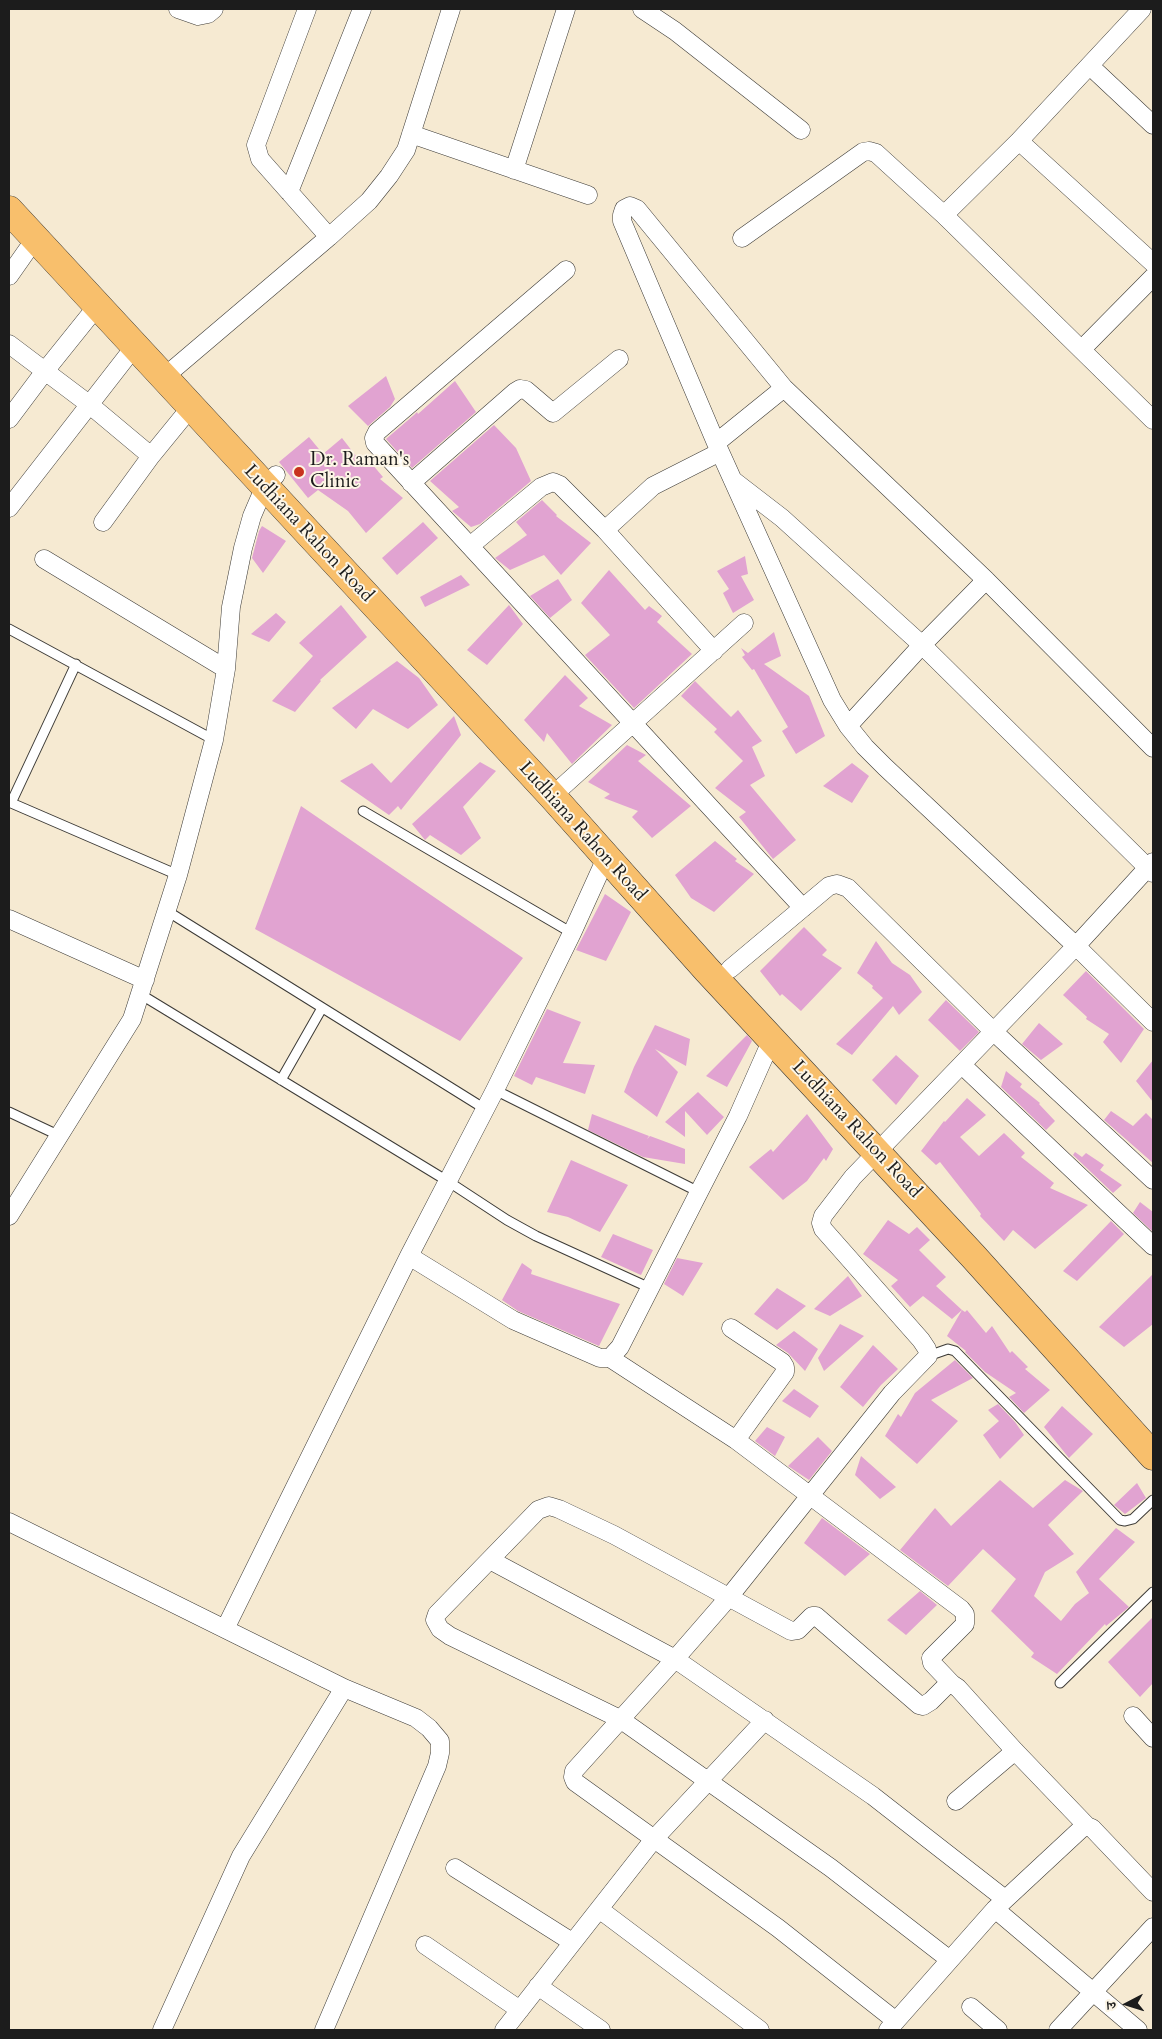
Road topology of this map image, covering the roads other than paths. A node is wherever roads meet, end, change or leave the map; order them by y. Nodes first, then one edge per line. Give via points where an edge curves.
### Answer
1 (178, 9) edge
2 (214, 9) edge
3 (307, 9) edge
4 (362, 9) edge
5 (452, 9) edge
6 (566, 9) edge
7 (642, 9) edge
8 (1142, 9) edge
9 (1090, 66) junction
10 (1153, 125) edge
11 (801, 130) dead end
12 (411, 134) junction
13 (1020, 142) junction
14 (514, 170) junction
15 (9, 188) edge
16 (289, 192) junction
17 (588, 195) dead end
18 (9, 210) edge
19 (944, 215) junction
20 (329, 237) junction
21 (742, 238) dead end
22 (35, 239) junction
23 (1153, 263) edge
24 (566, 270) dead end
25 (9, 276) edge
26 (1153, 277) edge
27 (98, 305) junction
28 (9, 344) edge
29 (135, 346) junction
30 (1082, 349) junction
31 (619, 359) dead end
32 (45, 370) junction
33 (170, 373) junction
34 (784, 388) junction
35 (90, 405) junction
36 (190, 407) junction
37 (9, 420) edge
38 (1153, 420) edge
39 (718, 447) junction
40 (151, 456) junction
41 (733, 480) junction
42 (270, 481) junction
43 (411, 483) junction
44 (9, 508) edge
45 (103, 522) dead end
46 (605, 530) junction
47 (470, 546) junction
48 (44, 559) dead end
49 (986, 580) junction
50 (744, 623) dead end
51 (9, 629) edge
52 (922, 645) junction
53 (714, 651) junction
54 (76, 664) junction
55 (226, 669) junction
56 (632, 724) junction
57 (848, 726) junction
58 (214, 740) junction
59 (1153, 748) edge
60 (557, 791) junction
61 (10, 802) edge
62 (364, 810) dead end
63 (606, 858) junction
64 (1151, 868) edge
65 (178, 875) junction
66 (804, 908) junction
67 (167, 911) junction
68 (9, 919) edge
69 (572, 933) junction
70 (1076, 946) junction
71 (730, 969) junction
72 (143, 987) junction
73 (322, 1008) junction
74 (1153, 1022) edge
75 (994, 1032) junction
76 (772, 1039) junction
77 (962, 1065) junction
78 (281, 1080) junction
79 (495, 1090) junction
80 (485, 1109) junction
81 (9, 1112) edge
82 (58, 1135) junction
83 (882, 1148) junction
84 (1153, 1180) edge
85 (449, 1182) junction
86 (699, 1192) junction
87 (9, 1216) edge
88 (1153, 1246) edge
89 (409, 1256) junction
90 (650, 1288) junction
91 (731, 1328) dead end
92 (928, 1356) junction
93 (610, 1358) junction
94 (1153, 1434) edge
95 (736, 1440) junction
96 (1153, 1456) edge
97 (812, 1496) junction
98 (1153, 1500) edge
99 (9, 1522) edge
100 (490, 1560) junction
101 (1153, 1592) edge
102 (729, 1597) junction
103 (225, 1630) junction
104 (676, 1659) junction
105 (1060, 1683) dead end
106 (952, 1684) junction
107 (344, 1688) junction
108 (1132, 1716) dead end
109 (620, 1719) junction
110 (765, 1720) junction
111 (1153, 1738) edge
112 (1015, 1751) junction
113 (708, 1780) junction
114 (956, 1801) dead end
115 (1087, 1826) junction
116 (654, 1839) junction
117 (455, 1868) dead end
118 (1153, 1892) edge
119 (1000, 1904) junction
120 (599, 1909) junction
121 (1153, 1927) edge
122 (572, 1942) junction
123 (425, 1944) dead end
124 (950, 1960) junction
125 (538, 1986) junction
126 (1093, 1992) junction
127 (971, 2007) dead end
128 (520, 2010) junction
129 (892, 2025) edge
130 (162, 2030) edge
131 (324, 2030) edge
132 (504, 2030) edge
133 (601, 2030) edge
134 (760, 2030) edge
135 (998, 2030) edge
136 (1058, 2030) edge
137 (1138, 2030) edge

1 - 2 street via 198,16
3 - 16 street via 256,145 260,159
4 - 16 street
5 - 12 street
6 - 14 street
7 - 11 street
8 - 9 street
9 - 10 street
9 - 13 street
12 - 14 street
12 - 20 street via 406,150 374,195
13 - 19 street
13 - 23 street
14 - 17 street
15 - 33 main road, Ludhiana Rahon Road via 100,283
16 - 20 street
18 - 22 main road, Ludhiana Rahon Road
19 - 21 street via 876,153 869,151 863,152
19 - 30 street
20 - 33 street
22 - 25 street
22 - 27 main road, Ludhiana Rahon Road
24 - 43 street via 377,432 374,438 377,447
26 - 30 street
27 - 29 main road, Ludhiana Rahon Road
27 - 32 street
28 - 32 street
29 - 33 main road, Ludhiana Rahon Road
29 - 35 street
30 - 38 street
31 - 43 street via 553,413 526,390 520,389
32 - 35 street
32 - 37 street
33 - 36 main road, Ludhiana Rahon Road
33 - 42 main road, Ludhiana Rahon Road
34 - 39 street
34 - 39 street via 637,209 630,206 624,209 622,222
34 - 49 street
35 - 40 street
35 - 44 street
36 - 40 street
36 - 42 main road, Ludhiana Rahon Road
39 - 41 street
39 - 46 street via 653,486
40 - 45 street
41 - 52 street via 782,518
41 - 57 street via 832,700
42 - 55 street via 252,516 243,548 231,608
42 - 60 main road, Ludhiana Rahon Road
43 - 47 street
46 - 47 street via 560,485 553,482 541,487
46 - 53 street
47 - 56 street
48 - 55 street
49 - 52 street
49 - 59 street
50 - 53 street
51 - 54 lane
52 - 57 street
52 - 64 street
53 - 56 street
54 - 58 lane
54 - 61 lane
55 - 58 street
56 - 60 street
56 - 66 street
57 - 70 street via 885,768
58 - 65 street
60 - 63 main road, Ludhiana Rahon Road
60 - 71 main road, Ludhiana Rahon Road via 617,848
61 - 65 lane
62 - 69 lane
63 - 69 street
63 - 76 main road, Ludhiana Rahon Road
64 - 70 street
65 - 67 street
66 - 71 street
66 - 75 street via 828,886 837,884 848,888
67 - 72 street
67 - 73 lane
68 - 72 street
69 - 79 street
70 - 74 street
70 - 75 street
71 - 83 main road, Ludhiana Rahon Road
72 - 78 lane
72 - 82 street via 132,1019
73 - 78 lane
73 - 80 lane
75 - 77 street
75 - 84 street
76 - 83 main road, Ludhiana Rahon Road
76 - 86 street
77 - 83 street
77 - 88 street
78 - 85 lane
79 - 80 street
79 - 86 lane
80 - 85 street
81 - 82 lane
82 - 87 street
83 - 92 street via 831,1203 821,1223 921,1340
83 - 94 main road, Ludhiana Rahon Road via 984,1246
83 - 96 main road, Ludhiana Rahon Road via 973,1256
85 - 89 street
85 - 90 lane via 536,1236
86 - 90 street
89 - 93 street via 513,1320 600,1358
89 - 103 street
90 - 93 street via 620,1347
91 - 95 street via 785,1367 785,1372
92 - 97 street via 892,1393
92 - 98 lane via 948,1349 955,1351 1120,1520 1132,1518
93 - 95 street
95 - 97 street
97 - 102 street
97 - 106 street via 965,1614 965,1624 931,1658
99 - 103 street
100 - 102 street via 538,1510 549,1506 605,1531
100 - 104 street
100 - 109 street via 436,1614 435,1620 440,1629
101 - 105 lane
102 - 104 street
102 - 106 street via 794,1632 812,1616 820,1618 919,1705 931,1701
103 - 107 street
104 - 109 street
104 - 110 street
106 - 112 street
107 - 130 street via 241,1856
107 - 131 street via 416,1718 440,1741 440,1753
108 - 111 street
109 - 113 street
109 - 116 street via 572,1777
110 - 113 street
110 - 119 street via 873,1796
112 - 114 street
112 - 115 street
113 - 116 street
113 - 124 street via 831,1868
115 - 118 street
115 - 119 street
116 - 120 street
116 - 129 street via 778,1928
117 - 122 street
119 - 124 street
119 - 126 street
120 - 122 street
120 - 134 street
121 - 126 street
122 - 125 street
123 - 128 street
124 - 129 street
125 - 128 street
125 - 133 street
126 - 136 street
126 - 137 street
127 - 135 street
128 - 132 street

